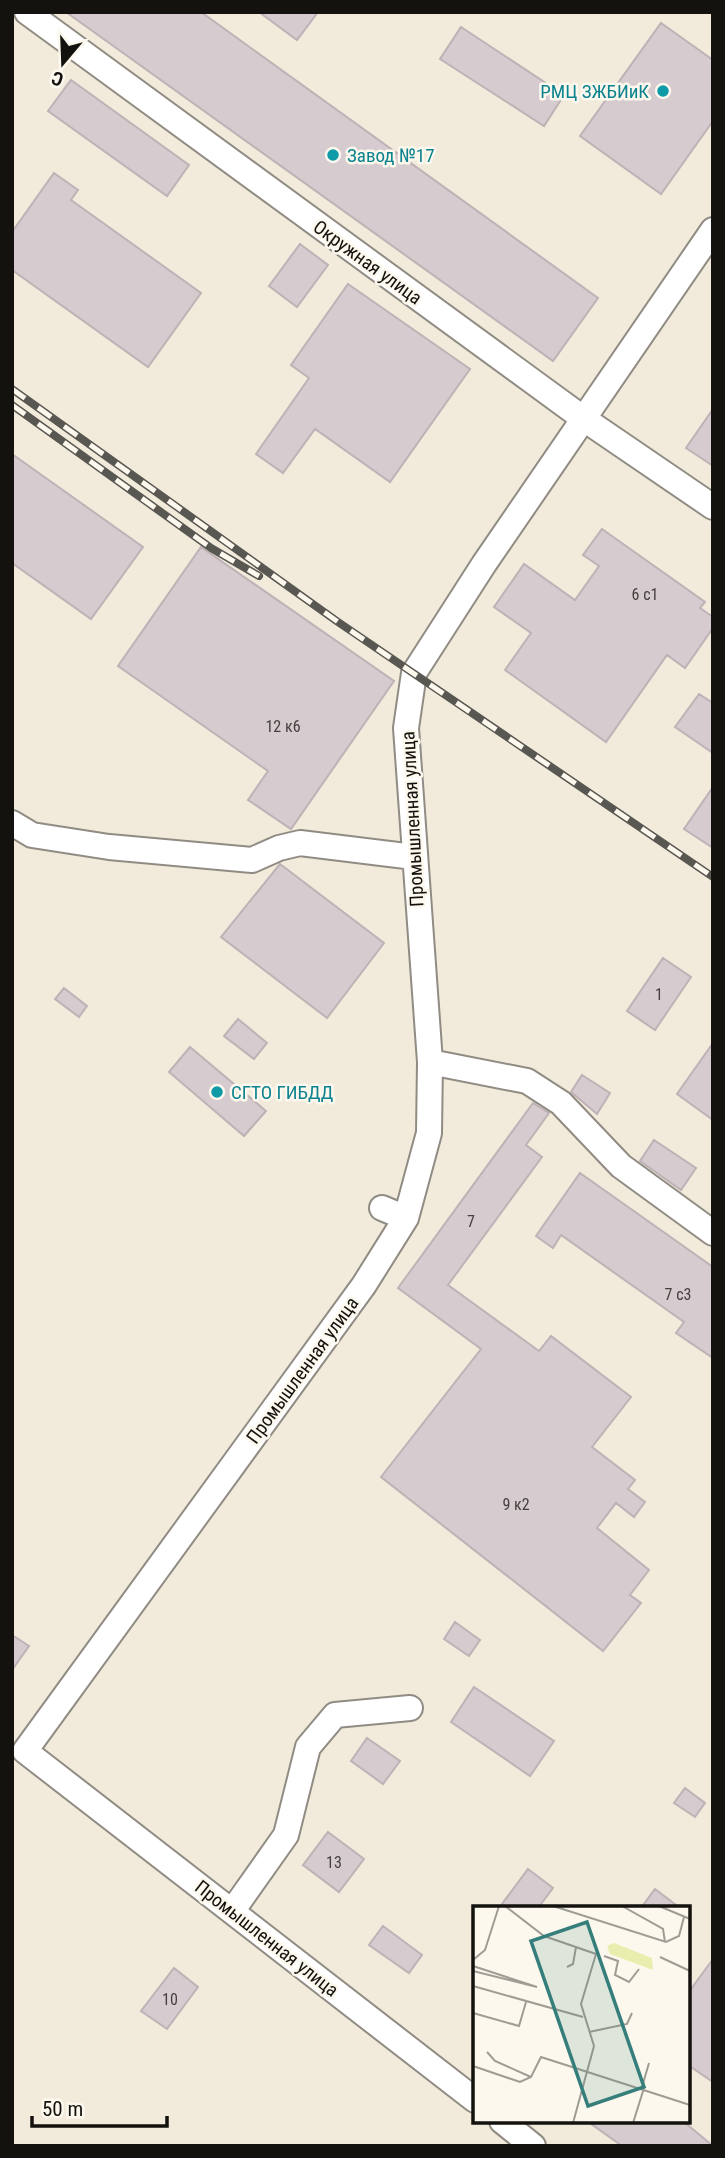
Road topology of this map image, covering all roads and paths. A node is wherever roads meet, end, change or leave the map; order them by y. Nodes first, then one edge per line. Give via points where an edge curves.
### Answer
1 (27, 12) edge
2 (713, 230) edge
3 (584, 419) junction
4 (713, 507) edge
5 (12, 823) edge
6 (414, 857) junction
7 (430, 1062) junction
8 (382, 1208) dead end
9 (405, 1218) junction
10 (713, 1233) edge
11 (411, 1708) dead end
12 (18, 1746) edge
13 (233, 1910) junction
14 (473, 2098) edge
15 (504, 2123) edge
16 (533, 2146) edge

1 - 3 street, Окружная улица
2 - 3 street, Промышленная улица
3 - 4 street, Окружная улица
3 - 6 street, Промышленная улица via 414,673 406,728
5 - 6 street via 32,835 239,859 252,860 300,843
6 - 7 street, Промышленная улица
7 - 9 street, Промышленная улица via 429,1133
7 - 10 street via 527,1081 561,1103 621,1166
8 - 9 street
9 - 12 street, Промышленная улица via 363,1285
11 - 13 street via 335,1715 308,1747 286,1835
12 - 13 street, Промышленная улица
13 - 14 street, Промышленная улица
15 - 16 street

